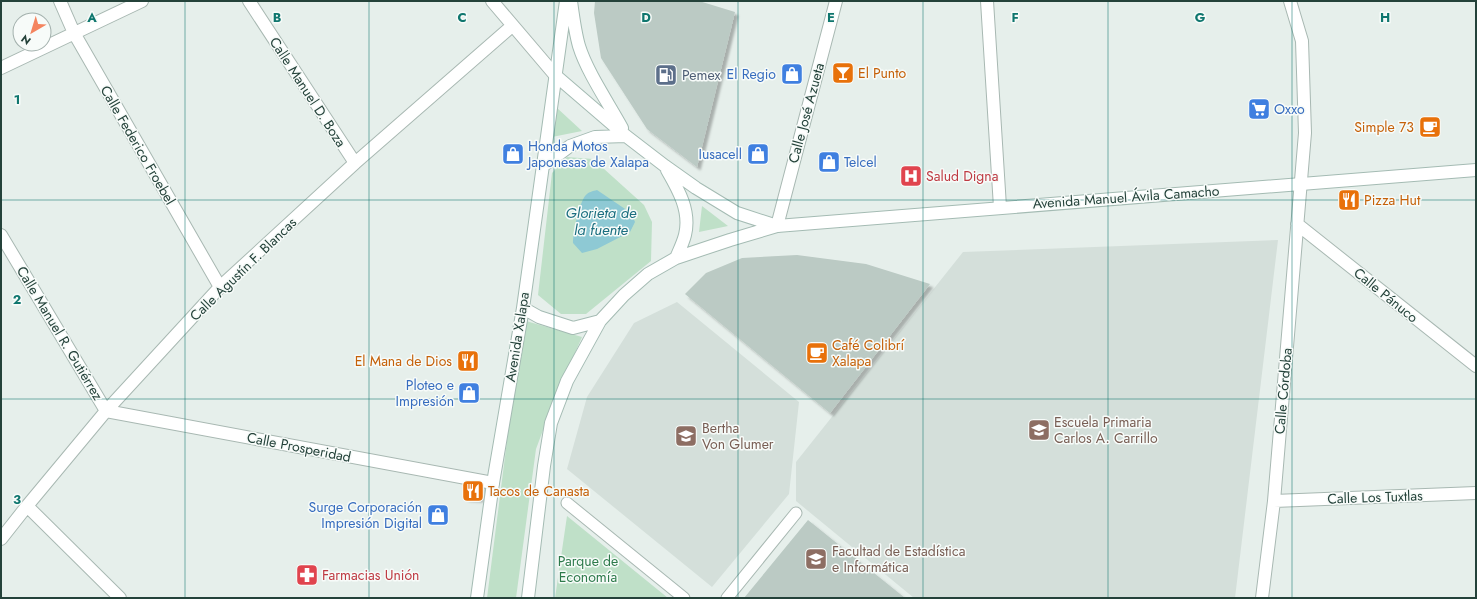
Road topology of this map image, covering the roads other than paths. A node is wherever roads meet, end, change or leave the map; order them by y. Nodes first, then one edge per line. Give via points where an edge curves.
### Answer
1 (60, 1) edge
2 (142, 1) edge
3 (249, 1) edge
4 (492, 1) edge
5 (566, 1) edge
6 (571, 1) edge
7 (836, 1) edge
8 (987, 1) edge
9 (1290, 1) edge
10 (512, 26) junction
11 (74, 33) junction
12 (1, 68) edge
13 (555, 75) junction
14 (626, 136) junction
15 (355, 163) junction
16 (543, 166) junction
17 (665, 166) junction
18 (1476, 170) edge
19 (1301, 184) junction
20 (1000, 207) junction
21 (1297, 224) junction
22 (777, 226) junction
23 (1, 235) edge
24 (676, 258) junction
25 (220, 287) junction
26 (523, 308) junction
27 (600, 321) junction
28 (1476, 366) edge
29 (106, 411) junction
30 (493, 483) junction
31 (1476, 493) edge
32 (1274, 501) junction
33 (566, 503) dead end
34 (27, 506) junction
35 (796, 513) dead end
36 (1, 539) edge
37 (120, 598) edge
38 (477, 598) edge
39 (528, 598) edge
40 (684, 598) edge
41 (727, 598) edge
42 (1262, 598) edge

1 - 11 street, Calle Federico Froebel
2 - 11 street
3 - 15 street, Calle Manuel D. Boza
4 - 10 street, Avenida Manuel Ávila Camacho
5 - 13 street, Avenida Xalapa
6 - 14 street via 580,48
7 - 22 street, Calle José Azueta
8 - 20 street
9 - 19 street, Calle Córdoba via 1302,41 1305,133
10 - 13 street, Avenida Manuel Ávila Camacho
10 - 15 street, Calle Agustín F. Blancas
11 - 12 street
11 - 25 street, Calle Federico Froebel
13 - 14 street, Avenida Manuel Ávila Camacho
13 - 16 street, Avenida Xalapa
14 - 16 street via 595,137 570,146
14 - 17 street, Avenida Manuel Ávila Camacho
15 - 25 street, Calle Agustín F. Blancas
16 - 26 street, Avenida Xalapa
17 - 22 street, Avenida Manuel Ávila Camacho via 737,213
17 - 24 street via 681,195 686,215 685,234
18 - 19 street, Avenida Manuel Ávila Camacho
19 - 20 street, Avenida Manuel Ávila Camacho
19 - 21 street, Calle Córdoba
20 - 22 street, Avenida Manuel Ávila Camacho
21 - 28 street, Calle Pánuco
21 - 32 street, Calle Córdoba
22 - 24 street, Avenida Manuel Ávila Camacho
23 - 29 street, Calle Manuel R. Gutiérrez
24 - 27 street via 648,274
25 - 29 street, Calle Agustín F. Blancas
26 - 27 street via 539,317 573,328
26 - 30 street, Avenida Xalapa
27 - 39 street via 567,381 552,422
29 - 30 street, Calle Prosperidad
29 - 34 street, Calle Agustín F. Blancas
30 - 38 street, Avenida Xalapa
31 - 32 street, Calle Los Tuxtlas
32 - 42 street, Calle Córdoba
33 - 40 lane
34 - 36 street, Calle Agustín F. Blancas
34 - 37 street
35 - 41 lane

